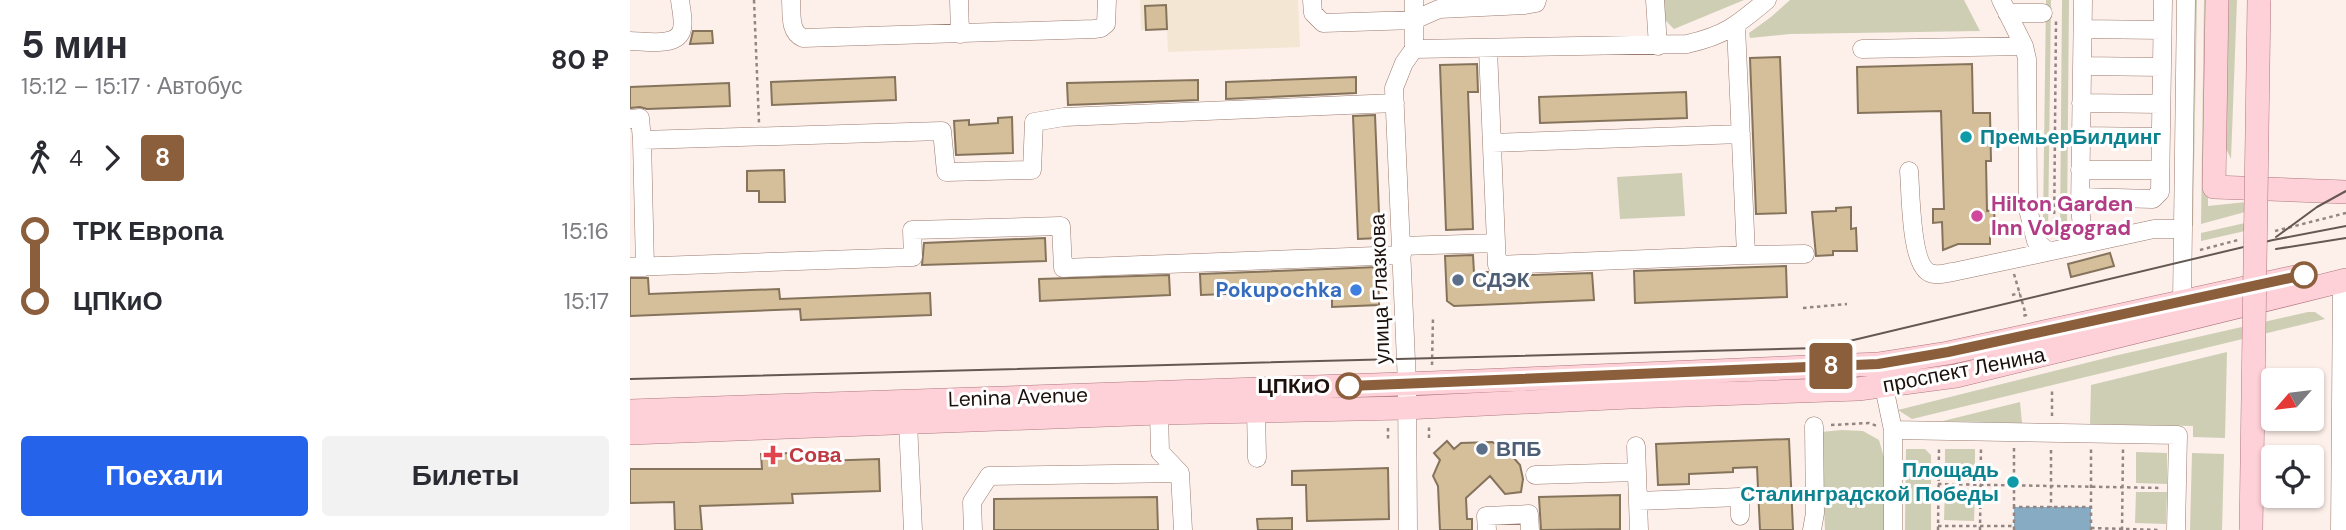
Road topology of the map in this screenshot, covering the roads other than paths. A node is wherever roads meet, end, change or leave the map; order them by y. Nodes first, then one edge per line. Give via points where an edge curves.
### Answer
1 (680, 0) edge
2 (791, 0) edge
3 (959, 0) edge
4 (1107, 0) edge
5 (1312, 0) edge
6 (1414, 0) edge
7 (1537, 0) edge
8 (1655, 0) edge
9 (1767, 0) edge
10 (2083, 0) edge
11 (2163, 0) edge
12 (2186, 0) edge
13 (2217, 0) edge
14 (2259, 0) edge
15 (2004, 6) edge
16 (2049, 14) road end
17 (1414, 20) junction
18 (1736, 26) junction
19 (2082, 29) junction
20 (2162, 30) junction
21 (960, 34) junction
22 (630, 41) edge
23 (1658, 46) junction
24 (2024, 46) junction
25 (1414, 49) junction
26 (1488, 49) junction
27 (1862, 49) dead end
28 (2082, 66) junction
29 (2162, 73) junction
30 (2185, 79) junction
31 (1395, 96) junction
32 (2081, 103) junction
33 (2161, 104) junction
34 (630, 119) edge
35 (1741, 134) junction
36 (2081, 136) junction
37 (2161, 137) junction
38 (642, 140) junction
39 (1492, 143) junction
40 (2080, 170) junction
41 (2160, 170) junction
42 (1909, 171) dead end
43 (2183, 187) junction
44 (2214, 187) junction
45 (2346, 192) edge
46 (2080, 197) junction
47 (2082, 229) junction
48 (2183, 229) junction
49 (2096, 242) junction
50 (1496, 243) junction
51 (2057, 250) junction
52 (1401, 251) junction
53 (1805, 254) dead end
54 (1746, 255) junction
55 (638, 267) edge
56 (2345, 276) edge
57 (2182, 302) junction
58 (1407, 384) junction
59 (1884, 387) junction
60 (1405, 408) junction
61 (630, 411) edge
62 (1256, 411) junction
63 (1159, 414) junction
64 (908, 423) junction
65 (1814, 426) road end
66 (1893, 430) junction
67 (630, 433) edge
68 (1636, 446) dead end
69 (1257, 458) dead end
70 (2344, 470) edge
71 (1637, 472) junction
72 (1180, 473) junction
73 (1535, 475) dead end
74 (1638, 501) junction
75 (1741, 516) dead end
76 (913, 530) edge
77 (972, 530) edge
78 (1183, 530) edge
79 (1408, 530) edge
80 (1487, 530) edge
81 (1530, 530) edge
82 (1639, 530) edge
83 (1812, 530) edge
84 (1893, 530) edge
85 (2176, 530) edge
86 (2251, 530) edge
87 (2340, 530) edge

1 - 22 street via 679,36 671,41
2 - 21 street via 793,30 803,38
3 - 21 street
4 - 21 street via 1106,24 1101,28
5 - 17 street via 1313,13 1323,23
6 - 17 street
7 - 17 street via 1525,5 1439,9
8 - 23 street
9 - 18 street
10 - 19 street
11 - 20 street
12 - 30 street
13 - 44 main road
14 - 86 main road, bridge
15 - 16 street
15 - 24 street
17 - 25 street
18 - 23 street via 1705,40
18 - 35 street
19 - 20 street
19 - 28 street
20 - 29 street
23 - 26 street
24 - 27 street
24 - 51 street via 2028,65 2028,209 2036,241 2046,250
25 - 26 street
25 - 31 street via 1404,63
26 - 39 street
28 - 29 street
28 - 32 street
29 - 30 street
29 - 33 street
30 - 43 street
31 - 38 street via 1034,122 1032,170 946,172 942,131
31 - 52 street, улица Глазкова
32 - 33 street
32 - 36 street
33 - 37 street
34 - 38 street via 639,118
35 - 39 street
35 - 54 street
36 - 37 street
36 - 40 street
37 - 41 street
38 - 55 street
39 - 50 street
40 - 41 street
40 - 46 street
41 - 46 street via 2160,192 2153,199
42 - 51 street via 1916,250 1929,273
43 - 44 street
43 - 48 street
44 - 45 main road
46 - 47 street
47 - 49 street
47 - 51 street via 2078,238
48 - 49 street via 2154,229
48 - 57 street
49 - 51 street
50 - 52 street
50 - 54 street via 1497,265
52 - 55 street via 1063,268 1062,226 912,230 912,257
52 - 58 street, улица Глазкова
53 - 54 street
56 - 57 main road, проспект Ленина
56 - 59 main road, проспект Ленина via 1956,376
56 - 70 street
57 - 58 main road, проспект Ленина via 1878,364
58 - 60 street, улица Глазкова
58 - 61 main road, Lenina Avenue
59 - 60 main road, проспект Ленина
59 - 66 street
60 - 62 main road, Lenina Avenue
60 - 79 street, улица Глазкова
62 - 63 main road, Lenina Avenue
62 - 69 street
63 - 64 main road, Lenina Avenue
63 - 72 street via 1160,452
64 - 67 main road, Lenina Avenue
64 - 76 street
65 - 83 street
66 - 84 street
66 - 85 street via 2178,435
68 - 71 street
70 - 87 street
71 - 73 street
71 - 74 street
72 - 77 street via 989,476 972,502
72 - 78 street
74 - 75 street via 1740,497
74 - 82 street
80 - 81 street via 1486,516 1529,514

